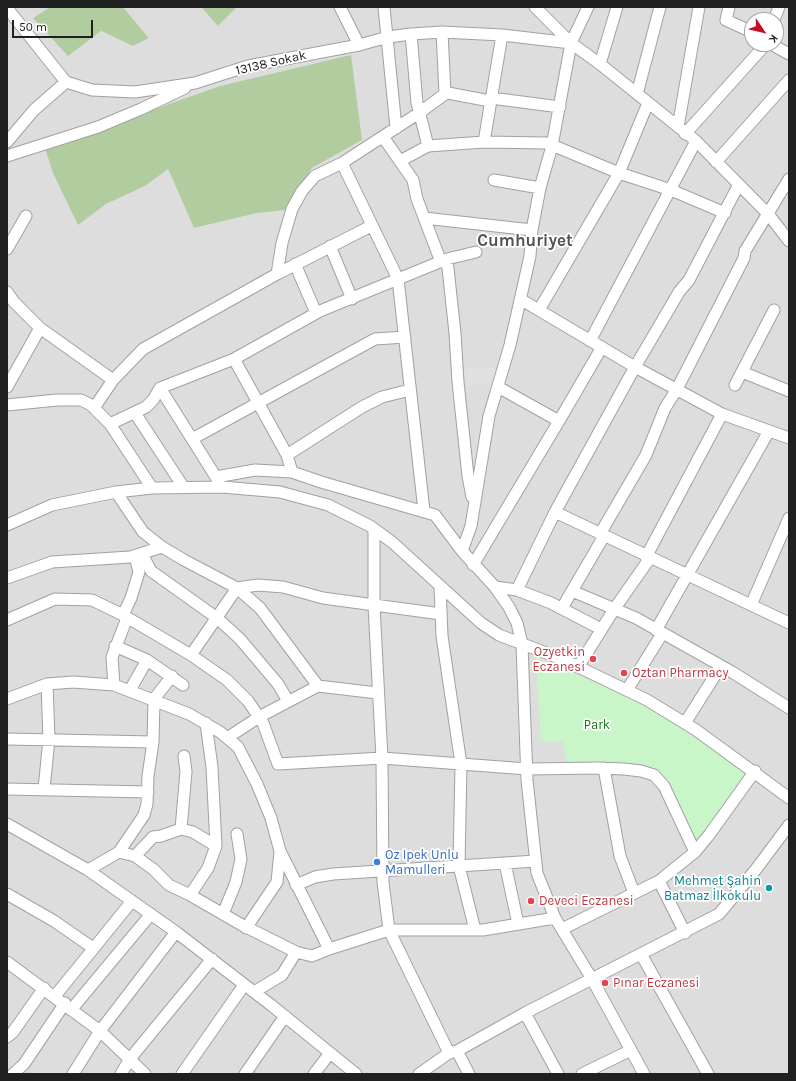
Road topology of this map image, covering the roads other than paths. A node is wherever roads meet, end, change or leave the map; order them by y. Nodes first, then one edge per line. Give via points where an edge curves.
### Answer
1 (340, 7) edge
2 (384, 7) edge
3 (536, 7) edge
4 (588, 7) edge
5 (617, 7) edge
6 (660, 7) edge
7 (699, 7) edge
8 (728, 7) edge
9 (7, 8) edge
10 (744, 28) edge
11 (442, 32) junction
12 (411, 34) junction
13 (502, 35) junction
14 (388, 37) junction
15 (571, 43) junction
16 (359, 45) junction
17 (758, 52) edge
18 (600, 64) junction
19 (789, 80) edge
20 (66, 82) junction
21 (195, 83) junction
22 (445, 94) junction
23 (637, 94) junction
24 (491, 99) junction
25 (648, 103) junction
26 (560, 107) junction
27 (419, 113) junction
28 (396, 128) junction
29 (682, 130) junction
30 (383, 136) junction
31 (696, 141) junction
32 (7, 142) edge
33 (484, 142) junction
34 (428, 146) junction
35 (552, 146) junction
36 (7, 156) edge
37 (400, 161) junction
38 (716, 162) junction
39 (342, 163) junction
40 (619, 173) junction
41 (789, 179) edge
42 (494, 180) dead end
43 (738, 186) junction
44 (540, 188) junction
45 (671, 190) junction
46 (725, 213) junction
47 (769, 215) junction
48 (26, 216) dead end
49 (424, 218) junction
50 (371, 226) junction
51 (532, 230) junction
52 (789, 241) edge
53 (330, 246) junction
54 (7, 249) edge
55 (476, 252) dead end
56 (444, 260) junction
57 (295, 264) junction
58 (277, 274) junction
59 (398, 279) junction
60 (7, 292) edge
61 (352, 298) junction
62 (520, 299) junction
63 (539, 310) junction
64 (774, 310) dead end
65 (316, 313) junction
66 (40, 328) junction
67 (404, 337) junction
68 (590, 341) junction
69 (602, 347) junction
70 (234, 359) junction
71 (635, 367) junction
72 (742, 372) junction
73 (113, 380) junction
74 (735, 385) dead end
75 (7, 387) edge
76 (498, 387) junction
77 (160, 388) junction
78 (677, 389) junction
79 (410, 390) junction
80 (789, 391) edge
81 (258, 402) junction
82 (7, 405) edge
83 (94, 408) junction
84 (135, 413) junction
85 (722, 414) junction
86 (559, 421) junction
87 (110, 424) junction
88 (769, 431) junction
89 (789, 438) edge
90 (192, 439) junction
91 (288, 455) junction
92 (292, 472) junction
93 (216, 477) junction
94 (222, 487) junction
95 (152, 488) junction
96 (184, 488) junction
97 (116, 492) junction
98 (473, 502) junction
99 (424, 511) junction
100 (555, 512) junction
101 (789, 518) edge
102 (7, 525) edge
103 (374, 529) junction
104 (602, 535) junction
105 (162, 547) junction
106 (462, 551) junction
107 (138, 555) junction
108 (648, 557) junction
109 (473, 565) junction
110 (686, 575) junction
111 (7, 578) edge
112 (440, 586) junction
113 (495, 587) junction
114 (237, 588) junction
115 (517, 590) junction
116 (572, 591) junction
117 (751, 605) junction
118 (374, 606) junction
119 (562, 608) junction
120 (615, 608) junction
121 (441, 614) junction
122 (125, 616) junction
123 (217, 618) junction
124 (7, 620) edge
125 (789, 623) edge
126 (601, 630) junction
127 (659, 632) junction
128 (522, 644) junction
129 (115, 646) junction
130 (192, 655) junction
131 (147, 660) junction
132 (721, 666) junction
133 (578, 667) junction
134 (172, 676) junction
135 (48, 684) junction
136 (114, 685) junction
137 (183, 685) dead end
138 (318, 686) junction
139 (130, 690) junction
140 (627, 690) junction
141 (377, 693) junction
142 (7, 699) edge
143 (154, 699) junction
144 (288, 701) junction
145 (789, 708) edge
146 (259, 717) junction
147 (685, 723) junction
148 (206, 724) junction
149 (227, 738) junction
150 (7, 739) edge
151 (49, 739) junction
152 (153, 742) junction
153 (184, 756) dead end
154 (382, 758) junction
155 (461, 764) junction
156 (604, 768) junction
157 (527, 769) junction
158 (755, 771) junction
159 (7, 789) edge
160 (44, 789) junction
161 (148, 792) junction
162 (789, 798) edge
163 (7, 824) edge
164 (789, 825) edge
165 (181, 829) junction
166 (237, 834) dead end
167 (216, 846) junction
168 (280, 851) junction
169 (119, 852) junction
170 (695, 852) junction
171 (135, 856) junction
172 (536, 861) junction
173 (506, 863) junction
174 (459, 866) junction
175 (88, 870) junction
176 (383, 872) junction
177 (659, 880) junction
178 (296, 885) junction
179 (634, 893) junction
180 (7, 894) edge
181 (190, 894) junction
182 (132, 901) junction
183 (151, 914) junction
184 (223, 914) junction
185 (556, 918) junction
186 (518, 924) junction
187 (246, 928) junction
188 (562, 929) junction
189 (389, 930) junction
190 (476, 930) junction
191 (176, 932) junction
192 (685, 933) junction
193 (93, 948) junction
194 (329, 949) junction
195 (296, 952) junction
196 (641, 954) junction
197 (212, 959) junction
198 (7, 962) edge
199 (592, 979) junction
200 (244, 985) junction
201 (44, 988) junction
202 (254, 992) junction
203 (55, 996) junction
204 (68, 1007) junction
205 (525, 1013) junction
206 (285, 1016) junction
207 (100, 1031) junction
208 (9, 1032) edge
209 (631, 1050) junction
210 (453, 1052) junction
211 (330, 1053) junction
212 (129, 1060) junction
213 (707, 1072) edge
214 (13, 1074) edge
215 (73, 1074) edge
216 (121, 1074) edge
217 (145, 1074) edge
218 (182, 1074) edge
219 (245, 1074) edge
220 (314, 1074) edge
221 (356, 1074) edge
222 (420, 1074) edge
223 (469, 1074) edge
224 (558, 1074) edge
225 (582, 1074) edge
226 (644, 1074) edge
227 (717, 1074) edge

1 - 16 street
2 - 14 street
3 - 15 street
4 - 15 street
5 - 18 street
6 - 23 street
7 - 29 street
8 - 10 street via 726,20
9 - 20 street
11 - 12 street, 13138 Sokak
11 - 13 street, 13138 Sokak
11 - 22 street
12 - 14 street, 13138 Sokak
12 - 27 street
13 - 15 street, 13138 Sokak
13 - 24 street
14 - 16 street, 13138 Sokak
14 - 28 street
15 - 18 street
15 - 26 street
16 - 21 street, 13138 Sokak via 248,66
17 - 29 street
18 - 23 street
19 - 38 street
20 - 21 street, 13138 Sokak via 92,90 135,92
20 - 32 street via 34,110
21 - 36 street via 98,127
22 - 24 street
22 - 27 street
23 - 25 street
24 - 26 street
24 - 33 street
25 - 29 street
25 - 40 street
26 - 35 street
27 - 28 street
27 - 34 street
28 - 30 street
29 - 31 street
30 - 37 street
30 - 39 street
31 - 38 street
31 - 45 street
33 - 34 street
33 - 35 street via 547,143
34 - 37 street
35 - 40 street
35 - 44 street
37 - 49 street via 413,180
38 - 43 street
39 - 50 street
39 - 58 street via 315,176 302,191 292,209 282,243
40 - 45 street
40 - 63 street
41 - 47 street
42 - 44 street
43 - 46 street
43 - 47 street
44 - 51 street
45 - 46 street
45 - 68 street
46 - 71 street via 689,280 679,292
47 - 52 street
47 - 78 street via 745,251 744,258
48 - 54 street
49 - 51 street
49 - 56 street
50 - 53 street
50 - 59 street
51 - 62 street via 530,256
53 - 57 street
53 - 61 street
55 - 56 street
56 - 59 street
56 - 98 street via 455,333 467,469
57 - 58 street
57 - 65 street
58 - 73 street via 142,349
59 - 61 street
59 - 67 street
60 - 66 street
61 - 65 street
62 - 63 street
62 - 76 street
63 - 68 street
64 - 72 street
65 - 70 street
66 - 73 street
66 - 75 street
67 - 79 street
67 - 81 street via 375,339
68 - 69 street
69 - 71 street
69 - 86 street
70 - 77 street
70 - 81 street
71 - 78 street
71 - 100 street
72 - 74 street
72 - 80 street
73 - 83 street
76 - 86 street
76 - 98 street
77 - 84 street via 146,407
77 - 90 street
78 - 85 street
78 - 104 street via 665,408 646,455
79 - 91 street via 382,397 362,407
79 - 99 street
81 - 90 street
81 - 91 street
82 - 83 street via 81,400
83 - 87 street
84 - 87 street
84 - 96 street
85 - 88 street
85 - 108 street
86 - 109 street
87 - 95 street
88 - 89 street
88 - 110 street
90 - 93 street
91 - 92 street
92 - 93 street via 255,470
92 - 99 street via 355,493
93 - 94 street
94 - 96 street
94 - 103 street via 280,492 307,498 328,505
95 - 96 street
95 - 97 street
97 - 102 street via 52,505
97 - 105 street via 143,532
98 - 106 street via 470,526
99 - 106 street via 435,515
100 - 104 street
100 - 115 street
101 - 117 street
103 - 112 street
103 - 118 street
104 - 108 street
104 - 116 street
105 - 107 street
105 - 114 street
106 - 109 street
107 - 111 street via 52,562
107 - 122 street via 139,572
107 - 123 street via 151,571
108 - 110 street
108 - 120 street
109 - 113 street
110 - 117 street
110 - 127 street
112 - 121 street
112 - 128 street via 481,623 499,635
113 - 115 street
113 - 128 street via 517,622
114 - 118 street via 258,585 283,587 323,598
114 - 123 street
114 - 138 street via 260,608
115 - 119 street
116 - 119 street
116 - 120 street
117 - 125 street
118 - 121 street
118 - 141 street
119 - 126 street
120 - 126 street
120 - 127 street
121 - 155 street
122 - 124 street via 92,600 55,599
122 - 129 street
122 - 130 street
123 - 130 street
123 - 144 street via 240,639 278,684
126 - 133 street
127 - 132 street
127 - 140 street
128 - 133 street
128 - 157 street
129 - 131 street
129 - 136 street via 112,657
130 - 146 street via 227,680 248,701
131 - 134 street
131 - 139 street
132 - 145 street
132 - 147 street
133 - 140 street
134 - 137 street
134 - 143 street
135 - 136 street via 73,682
135 - 142 street
135 - 151 street
136 - 139 street
138 - 141 street
138 - 144 street
139 - 143 street
140 - 147 street
141 - 154 street
143 - 148 street
143 - 152 street
144 - 146 street
146 - 149 street
146 - 154 street via 278,764
147 - 158 street
148 - 149 street
148 - 167 street via 212,767
149 - 168 street via 238,747 257,784 271,818
150 - 151 street
151 - 152 street
151 - 160 street
152 - 161 street
153 - 165 street via 186,772
154 - 155 street
154 - 176 street
155 - 157 street
155 - 174 street
156 - 157 street
156 - 170 street via 641,771 654,776 664,786
156 - 179 street via 620,856
157 - 172 street
158 - 162 street
158 - 170 street
159 - 160 street
160 - 161 street
161 - 169 street via 144,815
163 - 175 street
164 - 192 street via 719,914
165 - 167 street via 193,832
165 - 171 street via 153,837
166 - 184 street via 241,859 236,882
167 - 181 street via 208,868
168 - 178 street
168 - 187 street via 277,882
169 - 171 street
169 - 175 street
170 - 177 street
171 - 181 street via 169,885
172 - 173 street
172 - 185 street via 537,873
173 - 174 street
173 - 186 street
174 - 176 street
174 - 190 street
175 - 182 street
176 - 178 street via 333,874
176 - 189 street
177 - 179 street
177 - 192 street
178 - 194 street
179 - 188 street
180 - 193 street via 54,921
181 - 184 street
182 - 183 street
182 - 193 street
183 - 191 street
183 - 204 street
184 - 187 street
185 - 186 street
185 - 188 street
186 - 190 street
187 - 195 street
188 - 199 street
189 - 190 street
189 - 194 street
189 - 210 street
191 - 197 street
191 - 207 street
192 - 196 street
193 - 203 street
194 - 195 street via 312,956
195 - 202 street via 282,975
196 - 199 street
196 - 213 street
197 - 200 street
197 - 212 street
198 - 201 street
199 - 205 street
199 - 209 street
200 - 202 street
200 - 218 street
201 - 203 street
201 - 208 street
202 - 206 street
203 - 204 street
204 - 207 street
204 - 214 street via 24,1064
205 - 210 street
205 - 224 street
206 - 211 street
206 - 219 street
207 - 212 street
207 - 215 street
209 - 225 street
209 - 226 street
210 - 222 street
210 - 223 street
211 - 220 street
211 - 221 street
212 - 216 street
212 - 217 street
213 - 227 street

